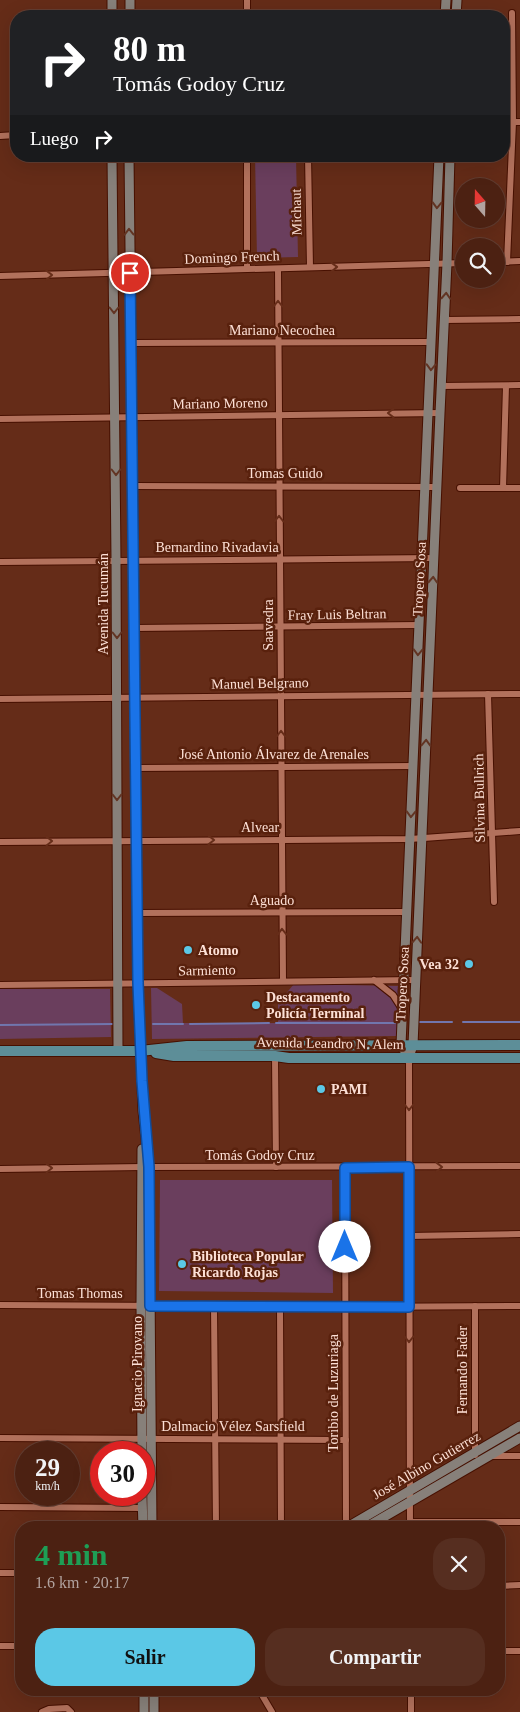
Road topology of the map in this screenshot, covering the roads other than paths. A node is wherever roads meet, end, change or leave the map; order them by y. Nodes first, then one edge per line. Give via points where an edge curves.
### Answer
1 (512, 12) dead end
2 (516, 122) edge
3 (112, 162) edge
4 (128, 162) edge
5 (247, 162) edge
6 (308, 162) edge
7 (439, 162) edge
8 (450, 162) edge
9 (520, 261) edge
10 (507, 262) joint
11 (434, 264) junction
12 (447, 264) junction
13 (455, 264) edge
14 (310, 267) junction
15 (247, 269) junction
16 (278, 269) junction
17 (114, 273) junction
18 (130, 273) junction
19 (0, 276) edge
20 (520, 319) edge
21 (444, 320) junction
22 (278, 342) junction
23 (432, 342) junction
24 (132, 344) junction
25 (520, 385) edge
26 (441, 386) junction
27 (506, 386) junction
28 (429, 413) junction
29 (440, 413) junction
30 (279, 414) junction
31 (131, 416) junction
32 (115, 417) junction
33 (0, 418) edge
34 (133, 486) junction
35 (279, 486) junction
36 (425, 486) junction
37 (437, 487) junction
38 (460, 488) dead end
39 (503, 488) junction
40 (520, 488) edge
41 (423, 558) junction
42 (434, 558) junction
43 (280, 559) junction
44 (116, 560) junction
45 (133, 560) junction
46 (0, 562) edge
47 (420, 626) junction
48 (280, 627) junction
49 (134, 628) junction
50 (416, 694) junction
51 (428, 694) junction
52 (488, 694) junction
53 (520, 694) edge
54 (280, 695) junction
55 (117, 697) junction
56 (135, 697) junction
57 (0, 699) edge
58 (413, 766) junction
59 (281, 767) junction
60 (135, 768) junction
61 (520, 831) edge
62 (492, 833) junction
63 (423, 838) junction
64 (282, 839) junction
65 (410, 839) junction
66 (136, 840) junction
67 (117, 841) junction
68 (0, 842) edge
69 (494, 902) dead end
70 (282, 912) junction
71 (407, 912) junction
72 (137, 913) junction
73 (374, 980) junction
74 (404, 980) junction
75 (415, 980) junction
76 (283, 981) junction
77 (118, 983) junction
78 (138, 983) junction
79 (0, 985) edge
80 (403, 1010) junction
81 (401, 1045) junction
82 (413, 1045) junction
83 (520, 1045) edge
84 (0, 1051) edge
85 (118, 1051) junction
86 (140, 1051) junction
87 (275, 1056) junction
88 (408, 1058) junction
89 (520, 1058) edge
90 (520, 1166) edge
91 (145, 1167) junction
92 (276, 1167) junction
93 (409, 1167) junction
94 (345, 1168) junction
95 (0, 1169) edge
96 (520, 1234) edge
97 (409, 1236) junction
98 (0, 1305) edge
99 (146, 1305) junction
100 (214, 1306) junction
101 (475, 1306) junction
102 (520, 1306) edge
103 (280, 1307) junction
104 (345, 1307) junction
105 (409, 1307) junction
106 (520, 1426) edge
107 (0, 1438) edge
108 (147, 1438) junction
109 (520, 1438) edge
110 (215, 1439) junction
111 (280, 1439) junction
112 (346, 1440) junction
113 (146, 1441) edge
114 (474, 1453) junction
115 (490, 1456) junction
116 (520, 1456) edge
117 (479, 1462) junction
118 (410, 1490) junction
119 (410, 1502) junction
120 (0, 1507) edge
121 (142, 1508) joint
122 (143, 1521) edge
123 (152, 1521) edge
124 (216, 1521) edge
125 (281, 1521) edge
126 (346, 1521) edge
127 (358, 1521) edge
128 (377, 1521) edge
129 (410, 1521) edge
130 (505, 1522) edge
131 (520, 1522) edge
132 (0, 1573) edge
133 (15, 1573) edge
134 (505, 1586) edge
135 (520, 1586) edge
136 (0, 1646) edge
137 (15, 1646) edge
138 (505, 1651) edge
139 (520, 1651) edge
140 (263, 1696) edge
141 (411, 1696) edge
142 (42, 1712) edge
143 (71, 1712) edge
144 (272, 1712) edge
145 (411, 1712) edge

1 - 2 street
2 - 10 street
3 - 17 street, Avenida Tucumán
18 -> 4 street
5 - 15 street
6 - 14 street, Michaut
7 -> 11 street, Tropero Sosa
8 - 12 street, Tropero Sosa
9 - 10 street
11 - 12 street, Domingo French
14 -> 11 street, Domingo French
11 - 23 street, Tropero Sosa
12 - 13 street, Domingo French
21 -> 12 street, Tropero Sosa
14 - 16 street, Domingo French
15 - 16 street, Domingo French
15 - 18 street, Domingo French
22 -> 16 street, Saavedra
17 - 18 street, Domingo French
19 -> 17 street, Domingo French
17 -> 32 street, Avenida Tucumán
18 - 24 street
20 - 21 street
21 - 26 street, Tropero Sosa
22 - 23 street, Mariano Necochea
22 - 24 street, Mariano Necochea
22 - 30 street, Saavedra
23 -> 28 street, Tropero Sosa
24 - 31 street
25 - 27 street
26 - 27 street
26 - 29 street, Tropero Sosa
27 - 39 street
28 - 29 street, Mariano Moreno
28 -> 30 street, Mariano Moreno
28 - 36 street, Tropero Sosa
29 - 37 street, Tropero Sosa
30 - 31 street, Mariano Moreno
30 - 35 street, Saavedra
31 - 32 street, Mariano Moreno
31 - 34 street
32 - 33 street, Mariano Moreno
32 -> 44 street, Avenida Tucumán
34 - 35 street, Tomas Guido
34 - 45 street
35 - 36 street, Tomas Guido
43 -> 35 street, Saavedra
36 - 37 street, Tomas Guido
36 - 41 street, Tropero Sosa
37 - 42 street, Tropero Sosa
38 - 39 street
39 - 40 street
41 - 42 street, Bernardino Rivadavia
41 - 43 street, Bernardino Rivadavia
41 - 47 street, Tropero Sosa
51 -> 42 street, Tropero Sosa
43 - 45 street, Bernardino Rivadavia
43 - 48 street, Saavedra
44 - 45 street, Bernardino Rivadavia
44 - 46 street, Bernardino Rivadavia
44 -> 55 street, Avenida Tucumán
45 - 49 street
47 - 48 street, Fray Luis Beltran
47 -> 50 street, Tropero Sosa
48 - 49 street, Fray Luis Beltran
48 - 54 street, Saavedra
49 - 56 street
50 - 51 street, Manuel Belgrano
50 - 54 street, Manuel Belgrano
50 - 58 street, Tropero Sosa
51 - 52 street, Manuel Belgrano
63 -> 51 street, Tropero Sosa
52 - 53 street, Manuel Belgrano
52 - 62 street, Silvina Bullrich
54 - 56 street, Manuel Belgrano
59 -> 54 street, Saavedra
55 - 56 street, Manuel Belgrano
55 - 57 street, Manuel Belgrano
55 -> 67 street, Avenida Tucumán
56 - 60 street
58 - 59 street, José Antonio Álvarez de Arenales
58 -> 65 street, Tropero Sosa
59 - 60 street, José Antonio Álvarez de Arenales
59 - 64 street, Saavedra
60 - 66 street
61 - 62 street, Alvear
62 - 63 street, Alvear
62 - 69 street, Silvina Bullrich
63 - 65 street, Alvear
75 -> 63 street, Tropero Sosa
64 - 65 street, Alvear
66 -> 64 street, Alvear
64 - 70 street, Saavedra
65 - 71 street, Tropero Sosa
66 - 67 street, Alvear
66 - 72 street
68 -> 67 street, Alvear
67 - 77 street, Avenida Tucumán
70 - 71 street, Aguado
70 - 72 street, Aguado
76 -> 70 street, Saavedra
71 - 74 street, Tropero Sosa
72 - 78 street
73 - 74 street, Sarmiento
73 - 76 street, Sarmiento
73 - 80 street via 393,995
74 - 75 street, Sarmiento
74 - 80 street, Tropero Sosa
75 - 82 street, Tropero Sosa
76 - 78 street, Sarmiento
77 - 78 street, Sarmiento
77 - 79 street, Sarmiento
77 - 85 street, Avenida Tucumán
78 - 86 street
80 - 81 street, Tropero Sosa
81 - 82 main road, Avenida Leandro N. Alem
81 - 86 main road, Avenida Leandro N. Alem via 187,1046
81 - 88 street
82 - 83 main road, Avenida Leandro N. Alem
82 - 88 street, Tropero Sosa
84 - 85 main road, Avenida Leandro N. Alem
85 - 86 main road, Avenida Leandro N. Alem
86 - 87 main road, Avenida Leandro N. Alem via 174,1056
86 - 91 street, Ignacio Pirovano
87 - 88 main road, Avenida Leandro N. Alem
87 - 92 street
88 - 89 main road, Avenida Leandro N. Alem
88 -> 93 street
93 -> 90 street, Tomás Godoy Cruz
91 - 92 street, Tomás Godoy Cruz
95 -> 91 street, Tomás Godoy Cruz
91 - 99 street, Ignacio Pirovano
92 - 94 street, Tomás Godoy Cruz
93 - 94 street, Tomás Godoy Cruz
93 - 97 street
94 - 104 street, Toribio de Luzuriaga
96 - 97 street
97 - 105 street
98 - 99 street, Tomas Thomas
99 - 100 street, Tomas Thomas
99 - 108 street, Ignacio Pirovano
100 - 103 street, Tomas Thomas
100 - 110 street
101 - 102 street, Tomas Thomas
101 - 105 street, Tomas Thomas
101 - 114 street, Fernando Fader
103 - 104 street, Tomas Thomas
103 - 111 street
104 - 105 street, Tomas Thomas
104 - 112 street, Toribio de Luzuriaga
105 -> 118 street
106 - 114 street, José Albino Gutierrez
107 - 108 street, Dalmacio Vélez Sarsfield
108 - 110 street, Dalmacio Vélez Sarsfield
108 - 113 street, Ignacio Pirovano
108 - 123 street, Ignacio Pirovano
109 - 115 street, José Albino Gutierrez
110 - 111 street, Dalmacio Vélez Sarsfield
110 - 124 street
111 - 112 street, Dalmacio Vélez Sarsfield
111 - 125 street
112 - 126 street, Toribio de Luzuriaga
114 - 117 street, Fernando Fader
114 - 118 street, José Albino Gutierrez
115 - 116 street
115 - 117 street, José Albino Gutierrez
117 - 119 street, José Albino Gutierrez
118 - 119 street
118 - 127 street, José Albino Gutierrez
119 - 128 street, José Albino Gutierrez
119 - 129 street
120 - 121 street
121 - 122 street
130 - 131 street
132 - 133 street
134 - 135 street
136 - 137 street
138 - 139 street
140 - 144 street
141 - 145 street
142 - 143 street via 67,1708

